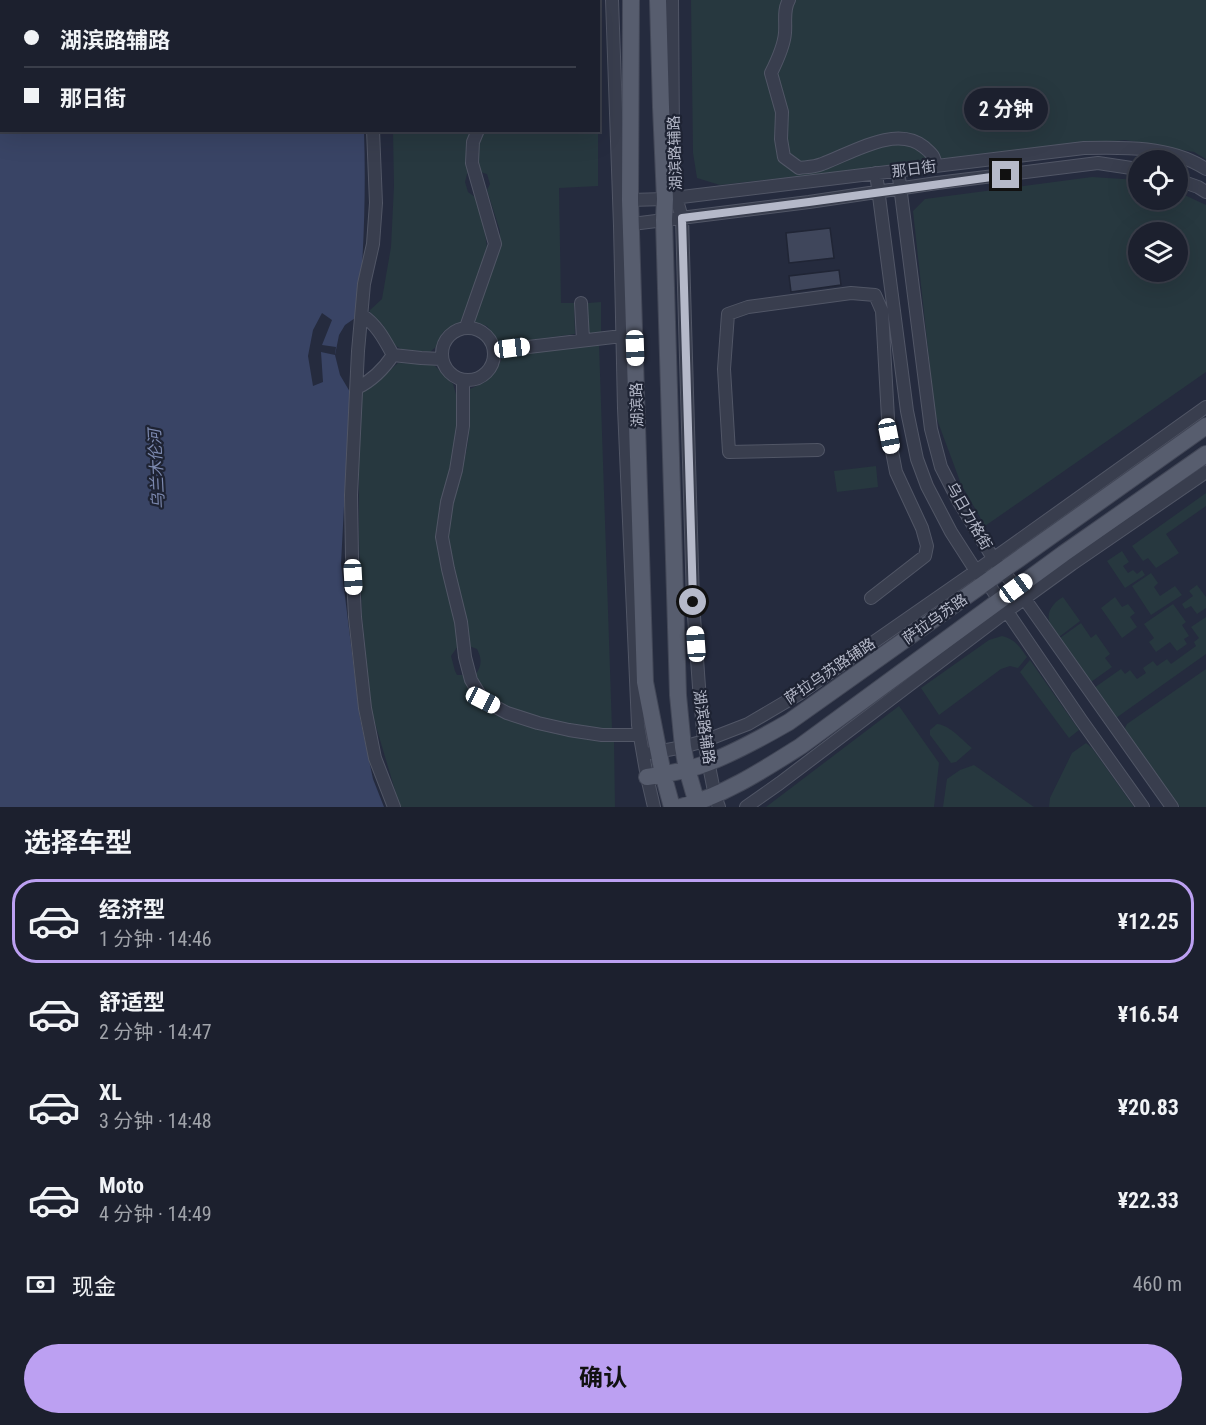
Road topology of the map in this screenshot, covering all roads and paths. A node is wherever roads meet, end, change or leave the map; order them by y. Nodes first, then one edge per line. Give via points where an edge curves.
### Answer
1 (612, 0) edge
2 (631, 0) edge
3 (658, 0) edge
4 (672, 0) edge
5 (789, 0) edge
6 (374, 132) edge
7 (477, 132) edge
8 (936, 166) junction
9 (1128, 168) edge
10 (1206, 169) edge
11 (898, 171) junction
12 (876, 173) junction
13 (1188, 184) edge
14 (900, 189) junction
15 (879, 192) junction
16 (1206, 192) edge
17 (671, 198) junction
18 (624, 201) junction
19 (682, 218) junction
20 (664, 220) junction
21 (625, 225) junction
22 (581, 303) dead end
23 (362, 315) junction
24 (466, 327) junction
25 (622, 336) junction
26 (583, 340) junction
27 (494, 351) junction
28 (393, 355) junction
29 (441, 359) junction
30 (463, 380) junction
31 (357, 388) junction
32 (1206, 407) edge
33 (1206, 426) edge
34 (911, 431) junction
35 (889, 436) junction
36 (818, 450) dead end
37 (1206, 454) edge
38 (1206, 472) edge
39 (998, 564) junction
40 (982, 576) junction
41 (1020, 593) junction
42 (871, 598) dead end
43 (1003, 606) junction
44 (634, 735) dead end
45 (704, 741) junction
46 (683, 747) junction
47 (659, 751) junction
48 (642, 755) junction
49 (709, 763) junction
50 (687, 769) junction
51 (655, 776) junction
52 (717, 801) edge
53 (692, 806) edge
54 (394, 807) edge
55 (654, 807) edge
56 (672, 807) edge
57 (746, 807) edge
58 (1143, 807) edge
59 (1172, 807) edge

1 - 18 street
2 - 18 main road, 湖滨路
3 - 17 main road via 661,107
4 - 17 street, 湖滨路辅路
5 - 8 street via 785,6 785,34 771,73 782,112 784,157 799,168 820,165 870,143 904,138 920,144 934,156
6 - 23 street via 376,202
7 - 24 street via 472,142 472,163 495,244
8 - 10 street, 那日街 via 1084,148 1126,147 1160,152
8 - 11 street, 那日街
9 - 14 street, 那日街 via 1098,163
11 - 12 street, 那日街
11 - 14 street, 乌日力格街
12 - 15 street, 乌日力格街
12 - 17 street, 那日街
13 - 16 street
14 - 15 street, 那日街
14 - 39 street, 乌日力格街 via 931,429 941,467
15 - 19 street, 那日街
15 - 34 street, 乌日力格街
17 - 18 street, 那日街
17 - 19 street, 湖滨路辅路
17 - 20 main road
18 - 21 main road, 湖滨路
19 - 20 street, 那日街
19 - 45 street, 湖滨路辅路 via 693,602
20 - 21 street, 那日街
20 - 46 main road via 678,695
21 - 25 street
21 - 47 main road, 湖滨路 via 645,682
22 - 26 street
23 - 28 street via 372,322
23 - 31 street
24 - 27 street via 484,332
24 - 29 street via 445,340
25 - 26 street
25 - 48 street
26 - 27 street
27 - 30 street via 486,372 476,379
28 - 29 street
28 - 31 street via 385,368
29 - 30 street via 451,375
30 - 44 street via 464,426 441,537 471,680 483,700 507,713 569,730
31 - 54 street via 351,495 355,617 375,759
32 - 39 street
33 - 39 main road, 萨拉乌苏路
34 - 35 street
34 - 40 street, 乌日力格街 via 927,486 951,532
35 - 36 street via 882,311 875,295 851,293 748,307 728,314 724,369 729,452
35 - 42 street via 896,472 927,546 925,556
37 - 41 main road, 萨拉乌苏路
38 - 41 street via 1072,564
39 - 40 main road, 萨拉乌苏路
39 - 41 street, 乌日力格街
40 - 43 street, 乌日力格街
40 - 45 street, 萨拉乌苏路辅路 via 799,694 748,723
40 - 49 main road, 萨拉乌苏路 via 789,722
41 - 43 main road, 萨拉乌苏路
41 - 59 street, 乌日力格街
43 - 52 main road, 萨拉乌苏路
43 - 57 street
43 - 58 street, 乌日力格街
45 - 46 street, 萨拉乌苏路辅路
45 - 49 street, 湖滨路辅路
46 - 47 street, 萨拉乌苏路辅路
46 - 50 main road
47 - 48 street, 萨拉乌苏路辅路
47 - 51 main road, 湖滨路
48 - 51 street
49 - 50 main road, 萨拉乌苏路
49 - 52 street, 湖滨路辅路
50 - 51 main road, 萨拉乌苏路
50 - 53 main road
51 - 55 street
51 - 56 main road, 湖滨路
52 - 53 main road, 萨拉乌苏路

